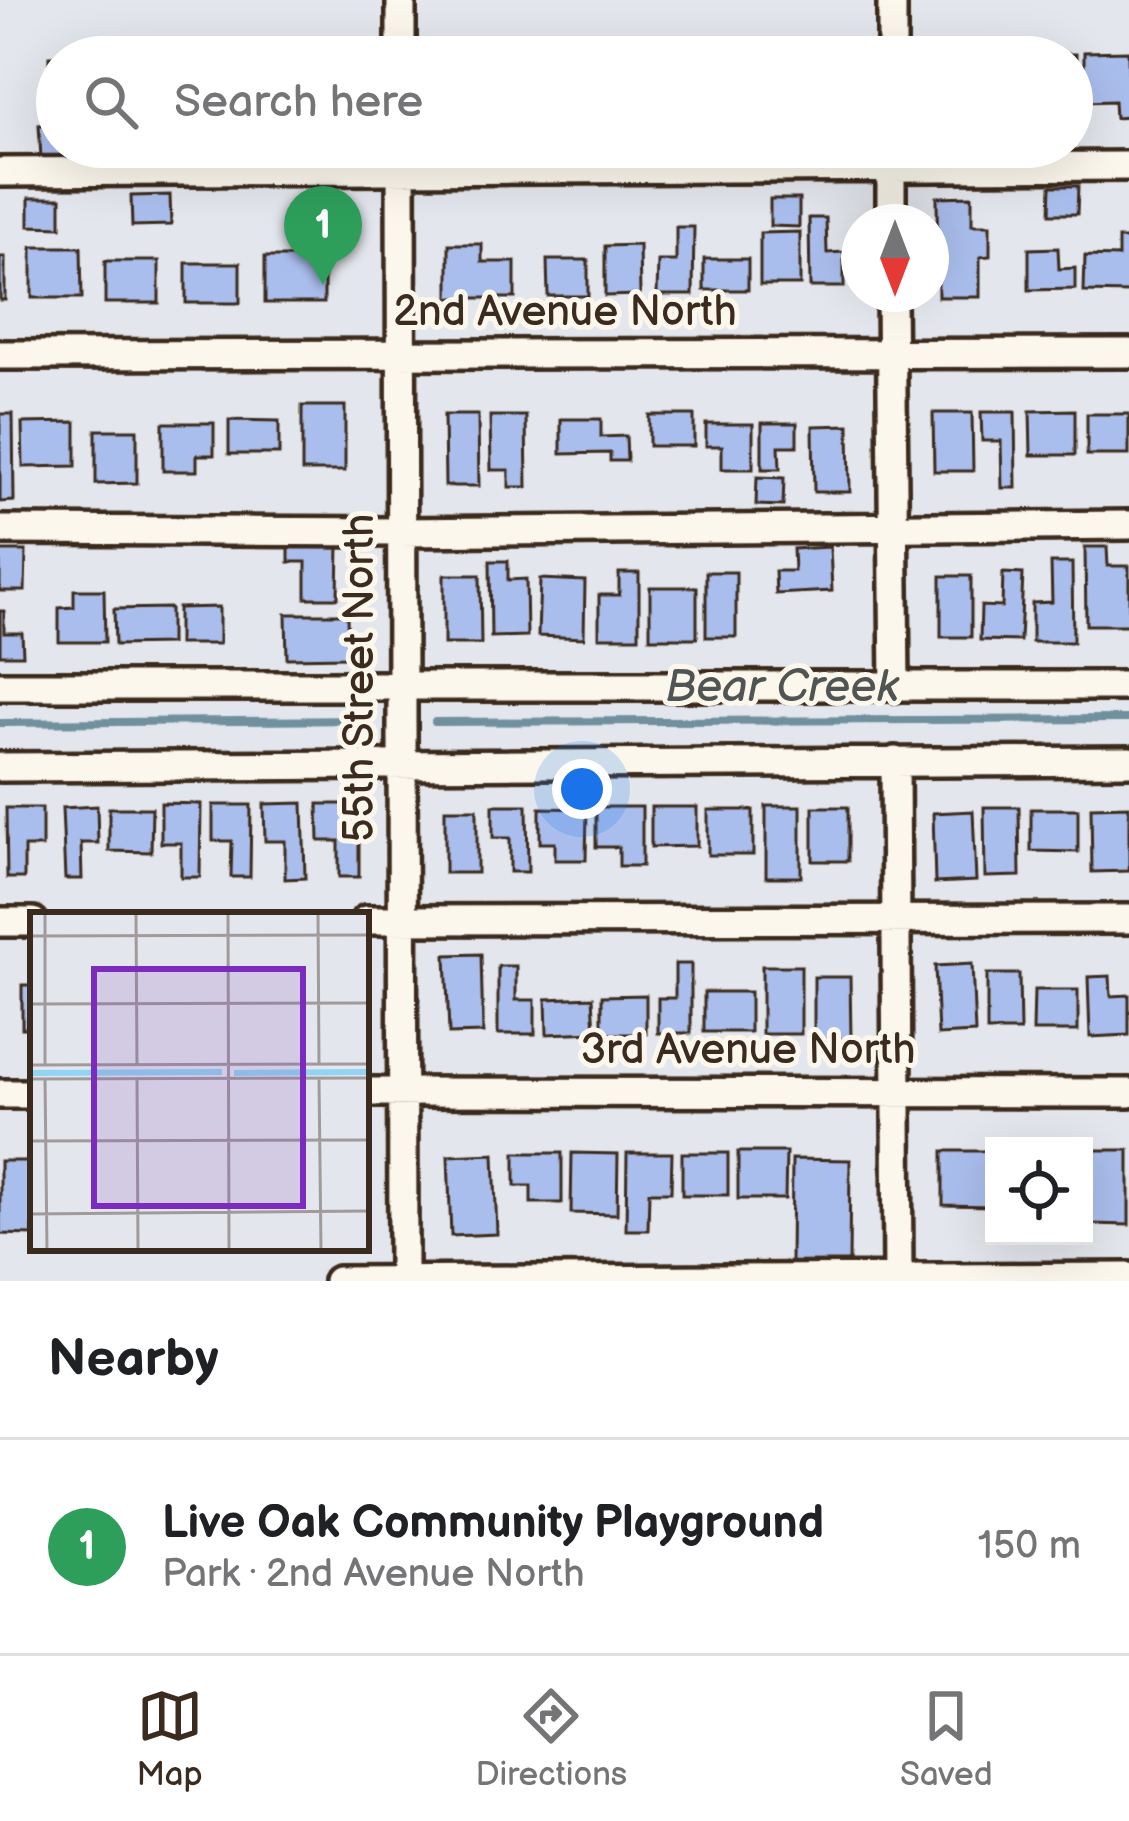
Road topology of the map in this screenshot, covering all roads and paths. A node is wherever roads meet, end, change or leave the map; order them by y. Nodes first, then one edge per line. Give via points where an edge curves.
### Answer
1 (401, 0) edge
2 (892, 0) edge
3 (401, 36) edge
4 (892, 36) edge
5 (1093, 164) edge
6 (1129, 166) edge
7 (107, 168) edge
8 (401, 168) edge
9 (891, 168) edge
10 (0, 172) edge
11 (891, 204) edge
12 (891, 312) edge
13 (1129, 353) edge
14 (400, 354) junction
15 (0, 355) edge
16 (891, 355) junction
17 (1129, 525) edge
18 (893, 527) junction
19 (0, 530) edge
20 (402, 532) junction
21 (0, 686) edge
22 (404, 686) junction
23 (1129, 686) edge
24 (895, 687) junction
25 (895, 761) junction
26 (1129, 761) edge
27 (404, 764) junction
28 (0, 766) edge
29 (896, 919) junction
30 (1129, 919) edge
31 (369, 920) edge
32 (403, 920) junction
33 (403, 1091) junction
34 (369, 1092) edge
35 (896, 1093) junction
36 (1129, 1093) edge
37 (1129, 1277) edge
38 (898, 1279) edge
39 (338, 1281) edge
40 (403, 1281) edge

1 - 3 street
2 - 4 street
5 - 6 street
7 - 10 street
8 - 14 street, 55th Street North
9 - 11 street
12 - 16 street
13 - 16 street, 2nd Avenue North
14 - 15 street, 2nd Avenue North
14 - 16 street, 2nd Avenue North
14 - 20 street, 55th Street North
16 - 18 street
17 - 18 street
18 - 20 street
18 - 24 street
19 - 20 street
20 - 22 street, 55th Street North
21 - 22 street
22 - 24 street
22 - 27 street, 55th Street North
23 - 24 street
25 - 26 street
25 - 27 street
25 - 29 street
27 - 28 street
27 - 32 street, 55th Street North
29 - 30 street
29 - 32 street
29 - 35 street
31 - 32 street
32 - 33 street, 55th Street North
33 - 34 street, 3rd Avenue North
33 - 35 street, 3rd Avenue North
33 - 40 street, 55th Street North
35 - 36 street, 3rd Avenue North
35 - 38 street
37 - 38 street
38 - 40 street
39 - 40 street

